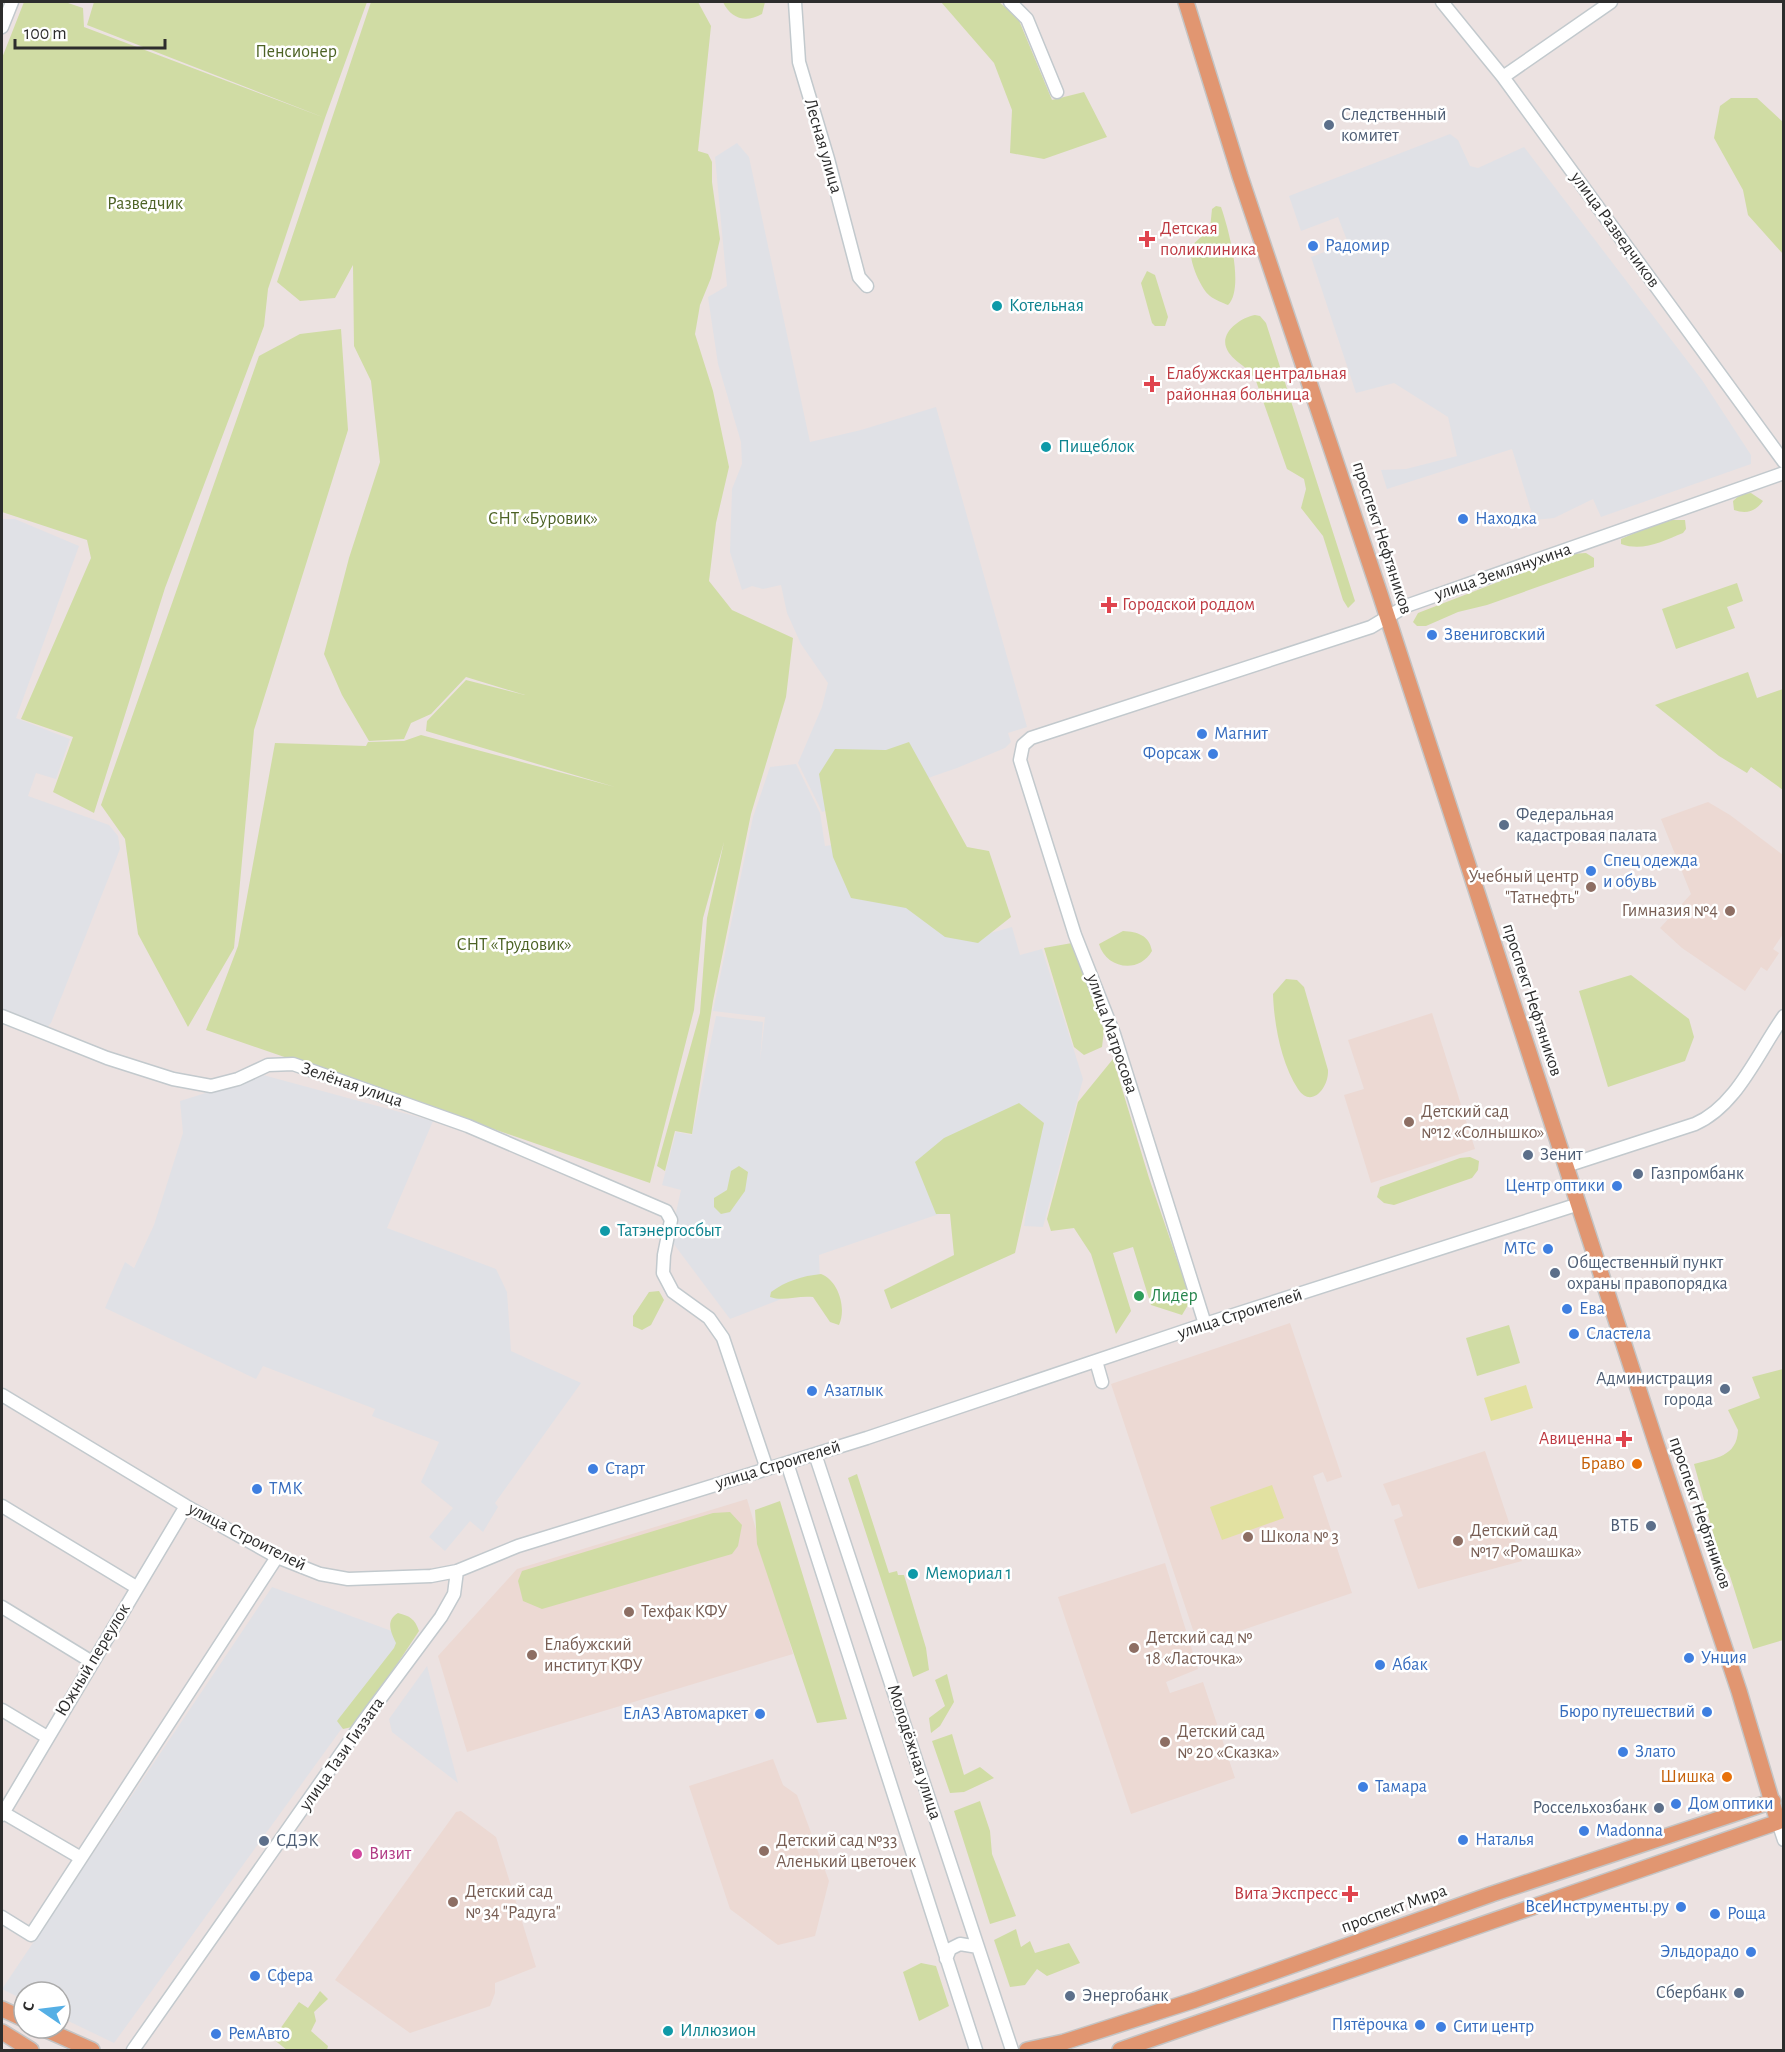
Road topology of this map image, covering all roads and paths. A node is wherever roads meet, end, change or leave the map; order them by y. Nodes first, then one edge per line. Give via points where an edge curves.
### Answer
1 (12, 2) edge
2 (795, 2) edge
3 (1010, 2) edge
4 (1186, 2) edge
5 (1442, 2) edge
6 (1611, 2) edge
7 (2, 27) edge
8 (1503, 77) junction
9 (1057, 92) dead end
10 (867, 286) dead end
11 (1784, 462) edge
12 (1784, 473) edge
13 (1388, 616) junction
14 (1023, 745) joint
15 (2, 1016) edge
16 (1784, 1016) edge
17 (1566, 1166) junction
18 (1579, 1204) junction
19 (1205, 1324) junction
20 (1096, 1361) junction
21 (1102, 1382) dead end
22 (2, 1395) edge
23 (815, 1454) junction
24 (787, 1463) junction
25 (767, 1469) junction
26 (2, 1506) edge
27 (186, 1506) junction
28 (277, 1557) junction
29 (457, 1571) junction
30 (136, 1587) junction
31 (2, 1607) edge
32 (92, 1662) junction
33 (2, 1710) edge
34 (47, 1737) junction
35 (1773, 1801) junction
36 (2, 1813) edge
37 (1778, 1822) junction
38 (1784, 1840) edge
39 (81, 1858) junction
40 (1534, 1882) junction
41 (1541, 1904) junction
42 (2, 1917) edge
43 (978, 1947) junction
44 (946, 1959) junction
45 (1195, 2000) junction
46 (1204, 2022) junction
47 (2, 2032) edge
48 (69, 2040) edge
49 (26, 2047) edge
50 (92, 2050) edge
51 (133, 2050) edge
52 (976, 2050) edge
53 (1012, 2050) edge
54 (1027, 2050) edge
55 (1120, 2050) edge

1 - 7 street
2 - 10 street, Лесная улица via 799,62 859,277
3 - 9 street via 1027,20
4 - 13 main road, проспект Нефтяников
5 - 8 street, улица Разведчиков
6 - 8 street
8 - 11 street, улица Разведчиков
12 - 13 street, улица Землянухина via 1415,603
13 - 14 street, улица Землянухина via 1371,627 1031,738
13 - 17 main road, проспект Нефтяников
14 - 19 street, улица Матросова via 1020,760 1045,844 1114,1034
15 - 25 street, Зелёная улица via 107,1058 173,1079 211,1086 268,1065 292,1064 468,1126 662,1208 671,1220 662,1265 667,1283 709,1318 723,1338
16 - 17 street via 1727,1102 1712,1116
17 - 18 main road, проспект Нефтяников
18 - 19 street, улица Строителей
18 - 35 main road, проспект Нефтяников
19 - 20 street, улица Строителей
20 - 21 street
20 - 23 street, улица Строителей
22 - 27 street, улица Строителей
23 - 24 street, улица Строителей
23 - 43 street, Молодёжная улица
24 - 25 street, улица Строителей
24 - 44 street, Молодёжная улица
25 - 29 street, улица Строителей via 518,1546
26 - 30 street
27 - 28 street, улица Строителей
27 - 30 street, Южный переулок
28 - 29 street, улица Строителей via 320,1574 348,1579 397,1579
28 - 39 street
29 - 51 street, улица Тази Гиззата via 454,1594 441,1617
30 - 32 street, Южный переулок
31 - 32 street
32 - 34 street, Южный переулок
33 - 34 street
34 - 36 street, Южный переулок
35 - 37 main road, проспект Нефтяников
35 - 40 main road, проспект Мира
36 - 39 street
37 - 38 street, проспект Нефтяников
37 - 41 main road
39 - 42 street via 31,1935
40 - 41 main road via 1542,1892
40 - 45 main road, проспект Мира
41 - 46 main road
43 - 44 street via 954,1946
43 - 53 street, Молодёжная улица
44 - 52 street, Молодёжная улица
45 - 46 main road via 1197,2014
45 - 54 main road, проспект Мира
46 - 55 main road
47 - 49 main road
48 - 50 main road

